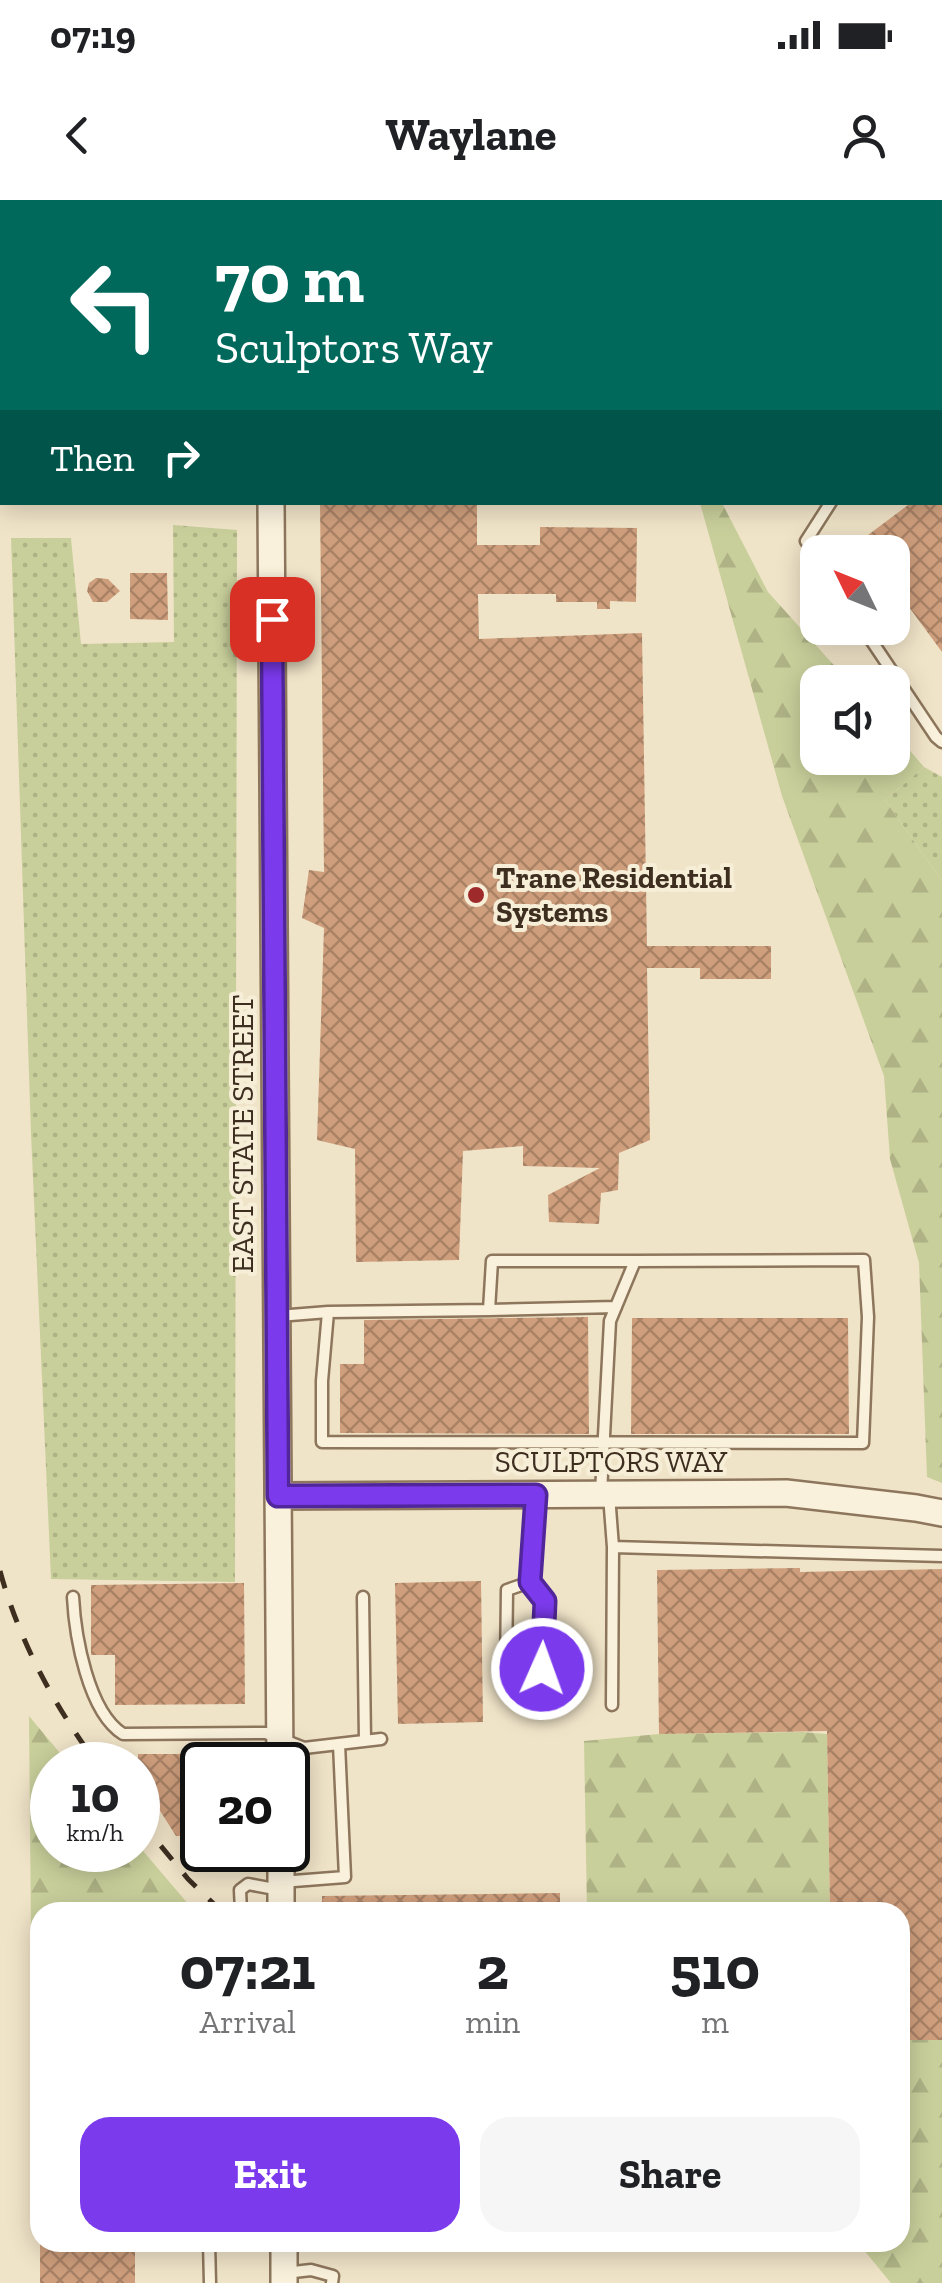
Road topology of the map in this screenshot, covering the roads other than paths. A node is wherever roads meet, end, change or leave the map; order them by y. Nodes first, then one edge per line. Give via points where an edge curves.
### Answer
1 (271, 505) edge
2 (829, 505) edge
3 (810, 535) edge
4 (874, 645) edge
5 (942, 742) edge
6 (636, 1261) junction
7 (616, 1308) junction
8 (489, 1310) junction
9 (328, 1312) junction
10 (277, 1316) junction
11 (604, 1444) junction
12 (605, 1494) junction
13 (536, 1495) junction
14 (278, 1496) junction
15 (942, 1513) edge
16 (613, 1546) junction
17 (942, 1556) edge
18 (530, 1582) junction
19 (73, 1597) dead end
20 (363, 1597) dead end
21 (612, 1704) dead end
22 (280, 1738) junction
23 (381, 1739) dead end
24 (365, 1741) junction
25 (280, 1742) edge
26 (339, 1744) junction
27 (281, 1895) edge
28 (241, 1902) edge
29 (209, 2252) edge
30 (284, 2252) edge
31 (284, 2278) edge
32 (210, 2283) edge
33 (332, 2283) edge

1 - 10 street, EAST STATE STREET
2 - 3 lane
4 - 5 lane
6 - 7 lane
6 - 8 lane via 492,1261
6 - 11 lane via 864,1260 862,1443
7 - 8 lane
7 - 11 lane
8 - 9 lane
9 - 10 lane
9 - 11 lane via 322,1442
10 - 14 street, EAST STATE STREET
11 - 12 lane
12 - 13 street, SCULPTORS WAY
12 - 15 street, SCULPTORS WAY via 786,1493
12 - 16 lane
13 - 14 street, SCULPTORS WAY
13 - 18 lane
14 - 22 street, EAST STATE STREET
16 - 17 lane
16 - 21 lane
18 - 18 lane via 545,1601 542,1669 506,1669 507,1590
19 - 22 lane via 88,1680 118,1732 266,1732
20 - 24 lane
22 - 25 street, EAST STATE STREET
22 - 26 lane via 304,1748
23 - 24 lane
24 - 26 lane
26 - 27 lane via 345,1877
27 - 28 lane via 248,1884 240,1890
29 - 32 lane
30 - 31 street
31 - 33 lane via 311,2270 333,2276

